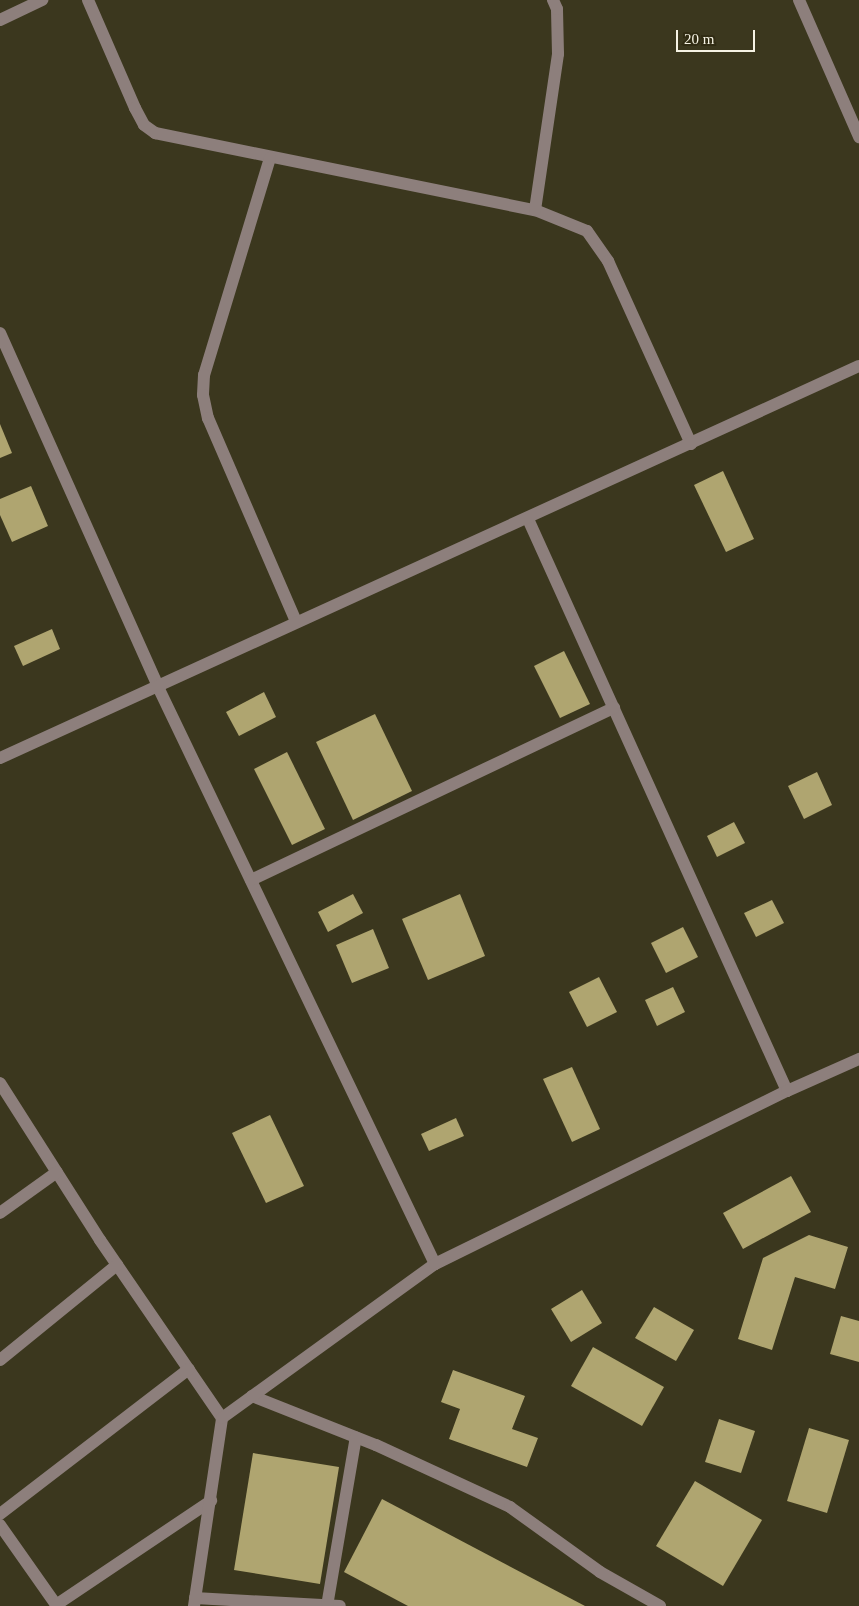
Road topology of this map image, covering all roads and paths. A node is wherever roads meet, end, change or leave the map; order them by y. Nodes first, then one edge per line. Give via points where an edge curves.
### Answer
1 (42, 0) edge
2 (88, 0) edge
3 (553, 0) edge
4 (799, 0) edge
5 (0, 20) edge
6 (859, 137) edge
7 (270, 158) junction
8 (534, 210) junction
9 (0, 333) edge
10 (859, 366) edge
11 (691, 444) junction
12 (528, 518) junction
13 (296, 622) junction
14 (159, 688) junction
15 (614, 708) junction
16 (0, 758) edge
17 (251, 880) junction
18 (859, 1059) edge
19 (0, 1083) edge
20 (787, 1091) junction
21 (57, 1172) junction
22 (0, 1213) edge
23 (435, 1264) junction
24 (117, 1265) junction
25 (0, 1360) edge
26 (189, 1369) junction
27 (252, 1396) junction
28 (222, 1418) junction
29 (356, 1437) junction
30 (211, 1502) junction
31 (0, 1514) edge
32 (0, 1525) edge
33 (195, 1602) edge
34 (57, 1606) edge
35 (331, 1606) edge
36 (660, 1606) edge

1 - 5 street
2 - 7 street via 144,125 155,133
3 - 8 street via 557,9 558,54
4 - 6 street
7 - 8 street
7 - 13 street via 204,375 204,395 208,418
8 - 11 street via 587,231 601,247
9 - 14 street
10 - 11 street
11 - 12 street
12 - 13 street
12 - 15 street
13 - 14 street
14 - 16 street
14 - 17 street
15 - 17 street
15 - 20 street
17 - 23 street
18 - 20 street
19 - 21 street
20 - 23 street
21 - 22 street
21 - 24 street
23 - 27 street
24 - 25 street
24 - 26 street
26 - 28 street
26 - 31 street
27 - 28 street
27 - 29 street
28 - 30 street
29 - 35 street
29 - 36 street via 510,1507 538,1524 600,1572
30 - 33 street
30 - 34 street
32 - 34 street
33 - 35 street

